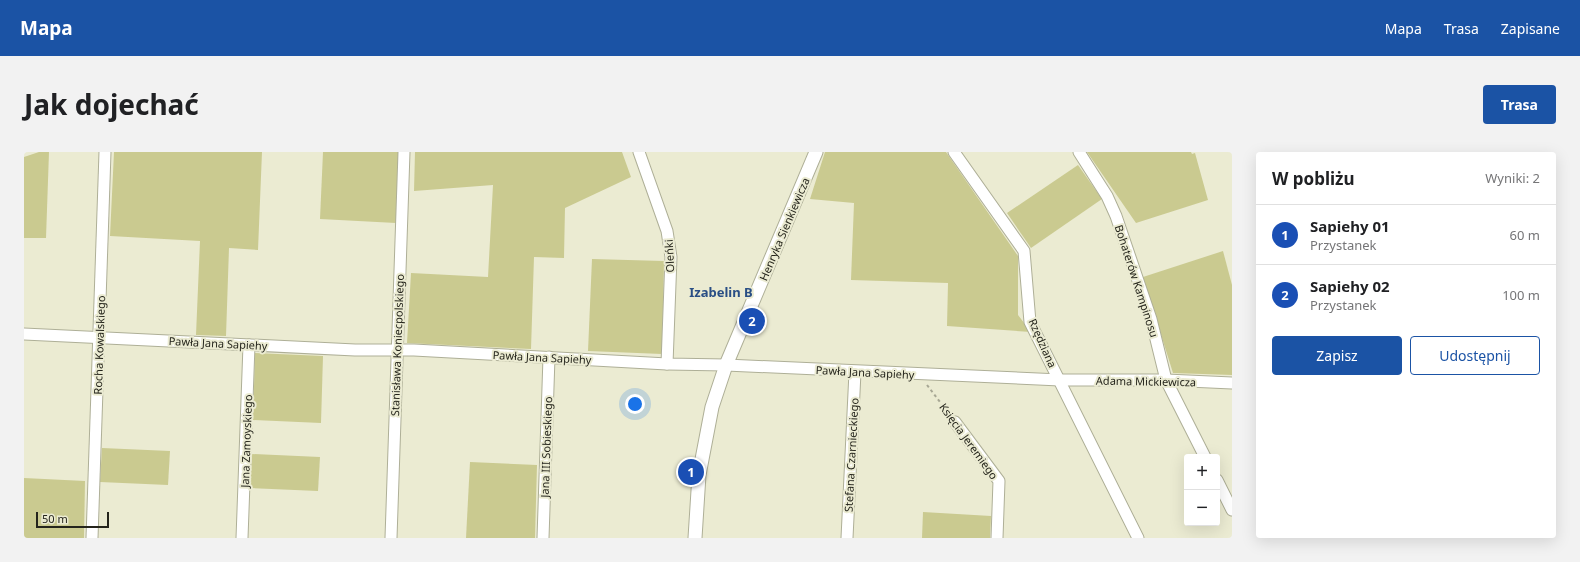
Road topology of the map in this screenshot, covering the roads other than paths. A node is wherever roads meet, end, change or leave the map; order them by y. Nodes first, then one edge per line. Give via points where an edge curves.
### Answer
1 (105, 152) edge
2 (404, 152) edge
3 (639, 152) edge
4 (816, 152) edge
5 (954, 152) edge
6 (1079, 152) edge
7 (24, 334) edge
8 (100, 338) junction
9 (249, 345) junction
10 (397, 350) junction
11 (549, 357) junction
12 (667, 364) junction
13 (726, 365) junction
14 (855, 372) junction
15 (1060, 380) junction
16 (1166, 380) junction
17 (1232, 383) edge
18 (955, 422) road end
19 (1203, 454) edge
20 (1220, 486) edge
21 (1232, 510) edge
22 (92, 538) edge
23 (242, 538) edge
24 (391, 538) edge
25 (543, 538) edge
26 (695, 538) edge
27 (847, 538) edge
28 (997, 538) edge
29 (1138, 538) edge

1 - 8 street, Rocha Kowalskiego
2 - 10 street, Stanisława Koniecpolskiego
3 - 12 street, Oleńki via 667,231 671,256
4 - 13 street, Henryka Sienkiewicza
5 - 15 street, Rzędziana via 1024,251 1030,322
6 - 16 street, Bohaterów Kampinosu via 1107,196 1116,216 1151,319
7 - 8 street, Pawła Jana Sapiehy
8 - 9 street, Pawła Jana Sapiehy
8 - 22 street, Rocha Kowalskiego
9 - 10 street, Pawła Jana Sapiehy
9 - 23 street, Jana Zamoyskiego
10 - 11 street, Pawła Jana Sapiehy
10 - 24 street, Stanisława Koniecpolskiego
11 - 12 street, Pawła Jana Sapiehy
11 - 25 street, Jana III Sobieskiego
12 - 13 street, Pawła Jana Sapiehy
13 - 14 street, Pawła Jana Sapiehy
13 - 26 street, Henryka Sienkiewicza via 712,407 704,444 696,502
14 - 15 street, Pawła Jana Sapiehy
14 - 27 street, Stefana Czarnieckiego
15 - 16 street, Adama Mickiewicza
15 - 29 street, Rzędziana
16 - 17 street, Adama Mickiewicza
16 - 19 street, Bohaterów Kampinosu
18 - 28 street, Księcia Jeremiego via 999,481
20 - 21 street

